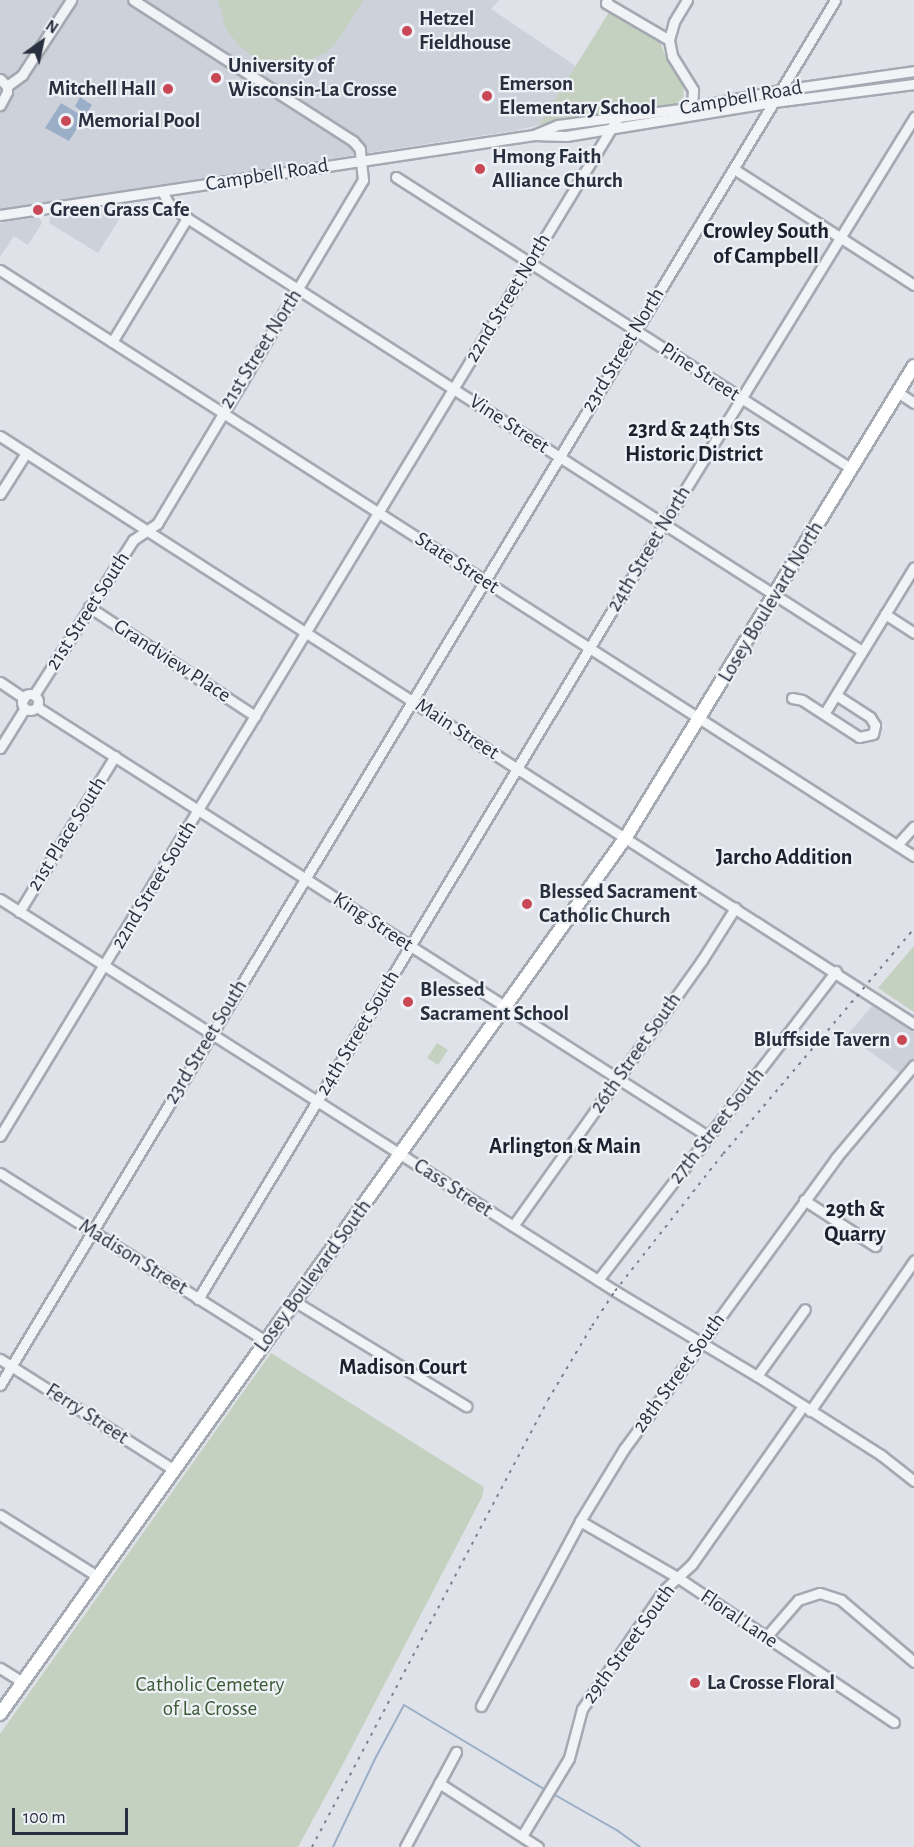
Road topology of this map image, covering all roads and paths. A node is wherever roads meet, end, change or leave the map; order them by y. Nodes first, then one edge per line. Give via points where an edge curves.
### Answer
1 (70, 0) edge
2 (133, 0) edge
3 (687, 0) edge
4 (835, 0) edge
5 (607, 1) edge
6 (669, 40) junction
7 (914, 71) edge
8 (3, 82) edge
9 (914, 84) edge
10 (781, 90) junction
11 (774, 102) junction
12 (0, 105) edge
13 (692, 112) junction
14 (618, 117) junction
15 (914, 117) edge
16 (611, 128) junction
17 (534, 135) junction
18 (362, 160) junction
19 (734, 169) junction
20 (396, 177) dead end
21 (162, 191) junction
22 (0, 215) edge
23 (187, 218) junction
24 (840, 237) junction
25 (530, 263) junction
26 (0, 270) edge
27 (914, 285) edge
28 (298, 290) junction
29 (634, 330) junction
30 (112, 342) junction
31 (914, 366) edge
32 (453, 388) junction
33 (899, 393) junction
34 (742, 399) junction
35 (914, 403) edge
36 (222, 412) junction
37 (0, 436) edge
38 (26, 453) junction
39 (558, 456) junction
40 (852, 470) junction
41 (0, 494) edge
42 (378, 512) junction
43 (664, 524) junction
44 (146, 531) junction
45 (914, 567) edge
46 (485, 580) junction
47 (775, 595) junction
48 (89, 607) junction
49 (885, 614) junction
50 (305, 632) junction
51 (914, 633) edge
52 (590, 648) junction
53 (862, 651) junction
54 (0, 682) edge
55 (836, 694) junction
56 (34, 695) junction
57 (24, 698) junction
58 (792, 698) dead end
59 (412, 700) junction
60 (37, 706) junction
61 (25, 708) junction
62 (824, 714) junction
63 (255, 716) junction
64 (700, 719) junction
65 (0, 748) edge
66 (115, 756) junction
67 (518, 768) junction
68 (199, 810) junction
69 (914, 826) edge
70 (627, 837) junction
71 (897, 845) junction
72 (914, 856) edge
73 (305, 878) junction
74 (0, 899) edge
75 (735, 908) junction
76 (19, 912) junction
77 (410, 946) junction
78 (104, 967) junction
79 (836, 971) junction
80 (506, 1008) junction
81 (914, 1024) edge
82 (211, 1034) junction
83 (914, 1065) edge
84 (619, 1079) junction
85 (316, 1101) junction
86 (0, 1136) edge
87 (709, 1137) junction
88 (401, 1154) junction
89 (0, 1173) edge
90 (804, 1200) junction
91 (513, 1226) junction
92 (92, 1232) junction
93 (875, 1246) dead end
94 (914, 1261) edge
95 (598, 1280) junction
96 (198, 1299) junction
97 (294, 1301) junction
98 (805, 1309) dead end
99 (266, 1341) junction
100 (702, 1342) junction
101 (0, 1359) edge
102 (11, 1366) junction
103 (757, 1376) junction
104 (0, 1385) edge
105 (466, 1406) dead end
106 (806, 1408) junction
107 (174, 1470) junction
108 (911, 1477) edge
109 (0, 1515) edge
110 (580, 1521) junction
111 (97, 1576) junction
112 (677, 1577) junction
113 (766, 1637) junction
114 (914, 1662) edge
115 (0, 1668) edge
116 (22, 1682) junction
117 (481, 1706) dead end
118 (0, 1714) edge
119 (894, 1722) dead end
120 (456, 1752) dead end
121 (439, 1783) junction
122 (522, 1836) junction
123 (405, 1847) edge
124 (538, 1847) edge

1 - 8 street via 22,75
2 - 18 street via 353,141
3 - 6 street
4 - 10 street, 23rd Street North
5 - 6 street
6 - 13 street via 672,56 693,90
7 - 10 street, Campbell Road
8 - 12 street via 5,99
9 - 11 street, Campbell Road
10 - 11 street, 23rd Street North
10 - 13 street, Campbell Road
11 - 13 street, Campbell Road
11 - 19 street, 23rd Street North
13 - 14 street, Campbell Road
13 - 16 street, Campbell Road
14 - 16 street, 22nd Street North
14 - 17 street, Campbell Road via 558,125
15 - 24 street, 24th Street North
16 - 17 street, Campbell Road via 551,137
16 - 25 street, 22nd Street North
17 - 18 street, Campbell Road
18 - 21 street, Campbell Road
18 - 28 street, 21st Street North via 363,180
19 - 24 street
19 - 29 street, 23rd Street North
20 - 25 street, Pine Street
21 - 22 street, Campbell Road
21 - 23 street, Vine Street via 169,204
23 - 28 street, Vine Street
23 - 30 street
24 - 27 street
24 - 34 street, 24th Street North
25 - 29 street, Pine Street
25 - 32 street, 22nd Street North
26 - 30 street, State Street
28 - 32 street, Vine Street
28 - 36 street, 21st Street North
29 - 34 street, Pine Street
29 - 39 street, 23rd Street North
30 - 36 street, State Street
31 - 33 main road, Losey Boulevard North
32 - 39 street, Vine Street
32 - 42 street, 22nd Street North
33 - 35 street
33 - 40 main road, Losey Boulevard North
34 - 40 street, Pine Street
34 - 43 street, 24th Street North
36 - 42 street, State Street
36 - 44 street, 21st Street North via 157,524
37 - 38 street, Main Street
38 - 41 street
38 - 44 street, Main Street
39 - 43 street, Vine Street
39 - 46 street, 23rd Street North
40 - 47 main road, Losey Boulevard North
42 - 46 street, State Street
42 - 50 street, 22nd Street North
43 - 47 street, Vine Street
43 - 52 street, 24th Street North
44 - 48 street, 21st Street South via 133,540
44 - 50 street, Main Street
45 - 49 street
46 - 52 street, State Street
46 - 59 street, 23rd Street North
47 - 53 street, Vine Street
47 - 64 main road, Losey Boulevard North
48 - 56 street, 21st Street South
48 - 63 street, Grandview Place
49 - 51 street
49 - 53 street
50 - 59 street, Main Street
50 - 63 street, 22nd Street South
52 - 64 street, State Street
52 - 67 street, 24th Street North
53 - 55 street
54 - 57 street
55 - 62 street
55 - 62 street via 870,717 875,730 870,736 859,737
56 - 57 street
56 - 60 street
57 - 61 street
58 - 62 street
59 - 67 street, Main Street
59 - 73 street, 23rd Street South
60 - 61 street
60 - 66 street, King Street
61 - 65 street
63 - 68 street, 22nd Street South
64 - 70 main road, Losey Boulevard North
64 - 71 street, State Street
66 - 68 street, King Street
66 - 76 street, 21st Place South
67 - 70 street, Main Street
67 - 77 street, 24th Street South
68 - 73 street, King Street
68 - 78 street, 22nd Street South
69 - 71 street
70 - 75 street, Main Street
70 - 80 main road, Losey Boulevard South
71 - 72 street, State Street
73 - 77 street, King Street
73 - 82 street, 23rd Street South
74 - 76 street, Cass Street
75 - 79 street, Main Street
75 - 84 street, 26th Street South
76 - 78 street, Cass Street
77 - 80 street, King Street
77 - 85 street, 24th Street South
78 - 82 street, Cass Street
78 - 86 street, 22nd Street South
79 - 81 street, Main Street
79 - 87 street, 27th Street South
80 - 84 street, King Street
80 - 88 main road, Losey Boulevard South
82 - 85 street, Cass Street
82 - 92 street, 23rd Street South
83 - 90 street, 28th Street South
84 - 87 street, King Street
84 - 91 street, 26th Street South
85 - 88 street, Cass Street
85 - 96 street, 24th Street South
87 - 95 street, 27th Street South
88 - 91 street, Cass Street
88 - 97 main road, Losey Boulevard South
89 - 92 street, Madison Street
90 - 93 street
90 - 100 street, 28th Street South
91 - 95 street, Cass Street
92 - 96 street, Madison Street
92 - 102 street, 23rd Street South
94 - 106 street, 29th Street South
95 - 100 street, Cass Street
96 - 99 street, Madison Street
97 - 99 main road, Losey Boulevard South
97 - 105 street
98 - 103 street
99 - 107 main road, Losey Boulevard South
100 - 103 street, Cass Street
100 - 110 street, 28th Street South via 624,1449
101 - 102 street, Ferry Street
102 - 104 street, 23rd Street South
102 - 107 street, Ferry Street
103 - 106 street, Cass Street
106 - 108 street, Cass Street
106 - 112 street, 29th Street South via 692,1564
107 - 111 main road, Losey Boulevard South
109 - 111 street
110 - 112 street, Floral Lane
110 - 117 street, 28th Street South
111 - 116 main road, Losey Boulevard South
112 - 113 street, Floral Lane
112 - 122 street, 29th Street South via 582,1709 569,1758
113 - 114 street via 798,1600 820,1593 841,1600
113 - 119 street, Floral Lane
115 - 116 street
116 - 118 main road, Losey Boulevard South
120 - 121 street
121 - 122 street
121 - 123 street
122 - 124 street

